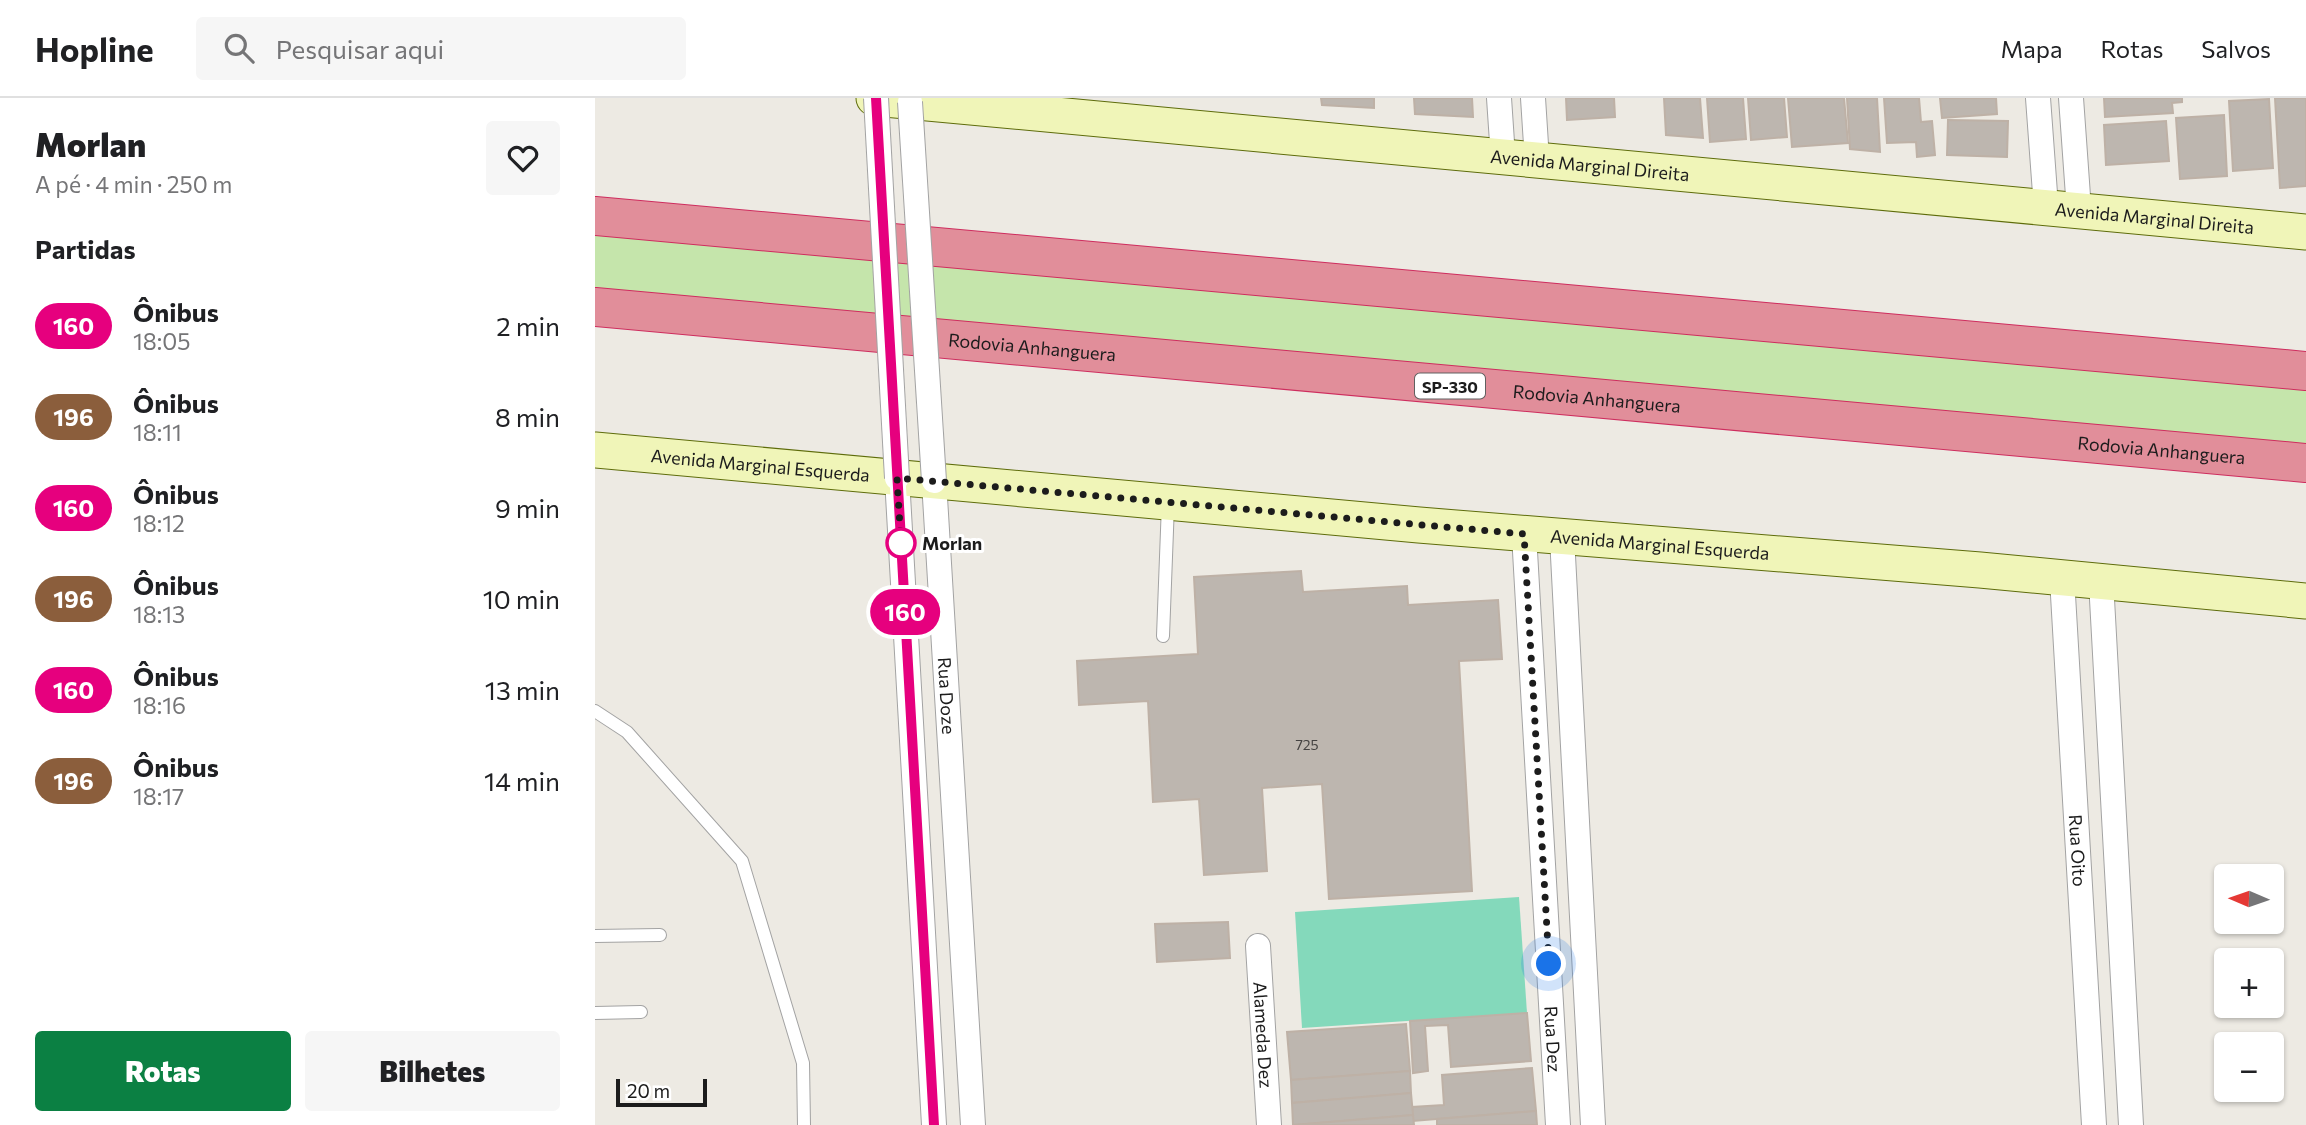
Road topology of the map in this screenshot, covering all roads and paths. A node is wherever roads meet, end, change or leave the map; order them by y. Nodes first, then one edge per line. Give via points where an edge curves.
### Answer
1 (875, 98) edge
2 (1499, 98) edge
3 (1533, 98) edge
4 (2038, 98) edge
5 (2071, 98) edge
6 (910, 100) edge
7 (1520, 158) junction
8 (2062, 208) junction
9 (595, 216) edge
10 (2306, 232) edge
11 (595, 307) edge
12 (2306, 372) edge
13 (595, 450) edge
14 (2306, 463) edge
15 (897, 478) junction
16 (934, 481) junction
17 (1168, 503) junction
18 (1524, 534) junction
19 (1562, 537) junction
20 (2062, 578) junction
21 (2101, 582) junction
22 (2306, 601) edge
23 (1163, 636) dead end
24 (595, 711) edge
25 (660, 935) dead end
26 (595, 936) edge
27 (1258, 946) dead end
28 (641, 1012) dead end
29 (595, 1013) edge
30 (804, 1125) edge
31 (934, 1125) edge
32 (972, 1125) edge
33 (1269, 1125) edge
34 (1558, 1125) edge
35 (1593, 1125) edge
36 (2094, 1125) edge
37 (2131, 1125) edge

1 - 6 main road, Avenida Marginal Direita
1 - 15 street, bridge
2 - 7 street
3 - 7 street
4 - 8 street
5 - 8 street
6 - 7 main road, Avenida Marginal Direita
6 - 16 street, Rua Doze, bridge
7 - 8 main road, Avenida Marginal Direita
8 - 10 main road, Avenida Marginal Direita
9 - 12 highway
11 - 14 highway, Rodovia Anhanguera / SP-330
13 - 15 main road, Avenida Marginal Esquerda
15 - 16 main road, Avenida Marginal Esquerda
15 - 31 street
16 - 17 main road, Avenida Marginal Esquerda
16 - 32 street, Rua Doze
17 - 18 main road, Avenida Marginal Esquerda
17 - 23 lane
18 - 19 main road, Avenida Marginal Esquerda
18 - 34 street, Rua Dez
19 - 20 main road, Avenida Marginal Esquerda
19 - 35 street, Rua Dez
20 - 21 main road, Avenida Marginal Esquerda
20 - 36 street, Rua Oito
21 - 22 main road, Avenida Marginal Esquerda
21 - 37 street
24 - 30 lane via 627,732 743,861 803,1063
25 - 26 lane
27 - 33 street, Alameda Dez
28 - 29 lane

